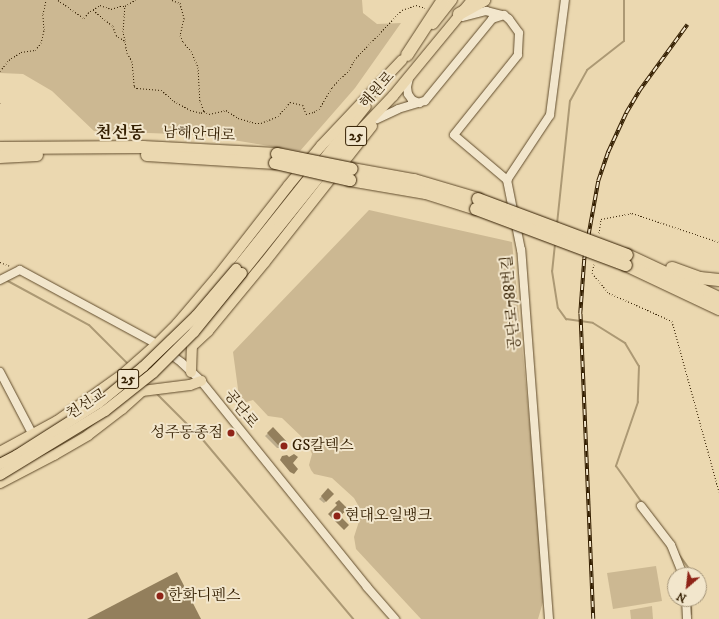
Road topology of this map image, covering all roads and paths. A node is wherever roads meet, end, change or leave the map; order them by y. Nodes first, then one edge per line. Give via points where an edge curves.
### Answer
1 (46, 0) edge
2 (58, 0) edge
3 (135, 0) edge
4 (172, 0) edge
5 (443, 0) edge
6 (452, 0) edge
7 (472, 0) edge
8 (484, 0) edge
9 (565, 0) edge
10 (125, 6) junction
11 (93, 10) junction
12 (435, 12) junction
13 (459, 14) junction
14 (504, 15) junction
15 (451, 25) junction
16 (125, 41) junction
17 (404, 57) junction
18 (0, 71) edge
19 (411, 74) junction
20 (393, 96) junction
21 (419, 103) junction
22 (204, 111) junction
23 (377, 118) junction
24 (0, 148) edge
25 (0, 157) edge
26 (276, 158) junction
27 (507, 180) junction
28 (627, 260) junction
29 (239, 271) junction
30 (0, 280) edge
31 (719, 280) edge
32 (718, 306) edge
33 (188, 311) junction
34 (672, 321) dead end
35 (204, 335) junction
36 (157, 344) junction
37 (0, 372) edge
38 (192, 372) junction
39 (201, 382) junction
40 (33, 435) junction
41 (0, 452) edge
42 (0, 464) edge
43 (0, 475) edge
44 (0, 483) edge
45 (719, 492) edge
46 (641, 506) dead end
47 (680, 567) edge
48 (686, 607) edge
49 (395, 619) edge
50 (549, 619) edge
51 (687, 619) edge

1 - 18 path via 41,43 35,50 21,52
2 - 11 path via 84,18
3 - 10 path
4 - 22 path via 180,3 184,18 180,35 198,67 200,100
5 - 12 highway
6 - 17 main road, 해원로 / 25
7 - 13 main road, 해원로 / 25
8 - 13 highway
9 - 27 street via 550,115
10 - 11 path via 112,9 100,5
10 - 16 path
11 - 16 path via 113,26 116,35
12 - 17 highway
12 - 22 path via 416,5 402,10 354,60 349,70 332,86 319,109 314,112 306,114 303,105 290,102 278,116 255,123 238,118 226,110 209,114
13 - 15 main road, 해원로 / 25
14 - 15 street via 486,11 475,12
14 - 21 street via 492,19 429,98
14 - 27 street via 519,33 518,55 454,135
15 - 19 main road, 해원로 / 25
16 - 22 path via 127,53 132,61 134,86 161,90 190,110 201,113
17 - 29 main road, 해원로 / 25
17 - 33 main road via 321,146
19 - 20 main road, 해원로 / 25
19 - 21 street via 408,92 412,100
20 - 23 main road
20 - 29 main road, 해원로 / 25 via 336,156
21 - 23 street
23 - 35 main road via 265,262
24 - 26 highway, 남해안대로 via 143,147
25 - 26 highway, 남해안대로 via 90,152
26 - 28 highway, bridge via 351,175 414,180
27 - 50 street, 공단로788번길 via 521,250
28 - 31 highway via 652,259 700,278
28 - 32 highway
29 - 42 main road, 천선교 / 25, bridge via 143,367 99,403
29 - 43 main road, 천선교, bridge via 194,332 153,373 105,411
30 - 36 street, 공단로 via 17,272
33 - 35 main road via 181,325 182,333 192,340
33 - 36 main road
34 - 45 path
35 - 38 main road via 192,346
36 - 38 street, 공단로
36 - 40 main road via 123,374
37 - 40 street
38 - 39 street, 공단로
39 - 44 main road via 142,391 88,434 54,456
39 - 49 street, 공단로 via 367,588
40 - 41 main road
46 - 47 street via 671,545
48 - 51 street

